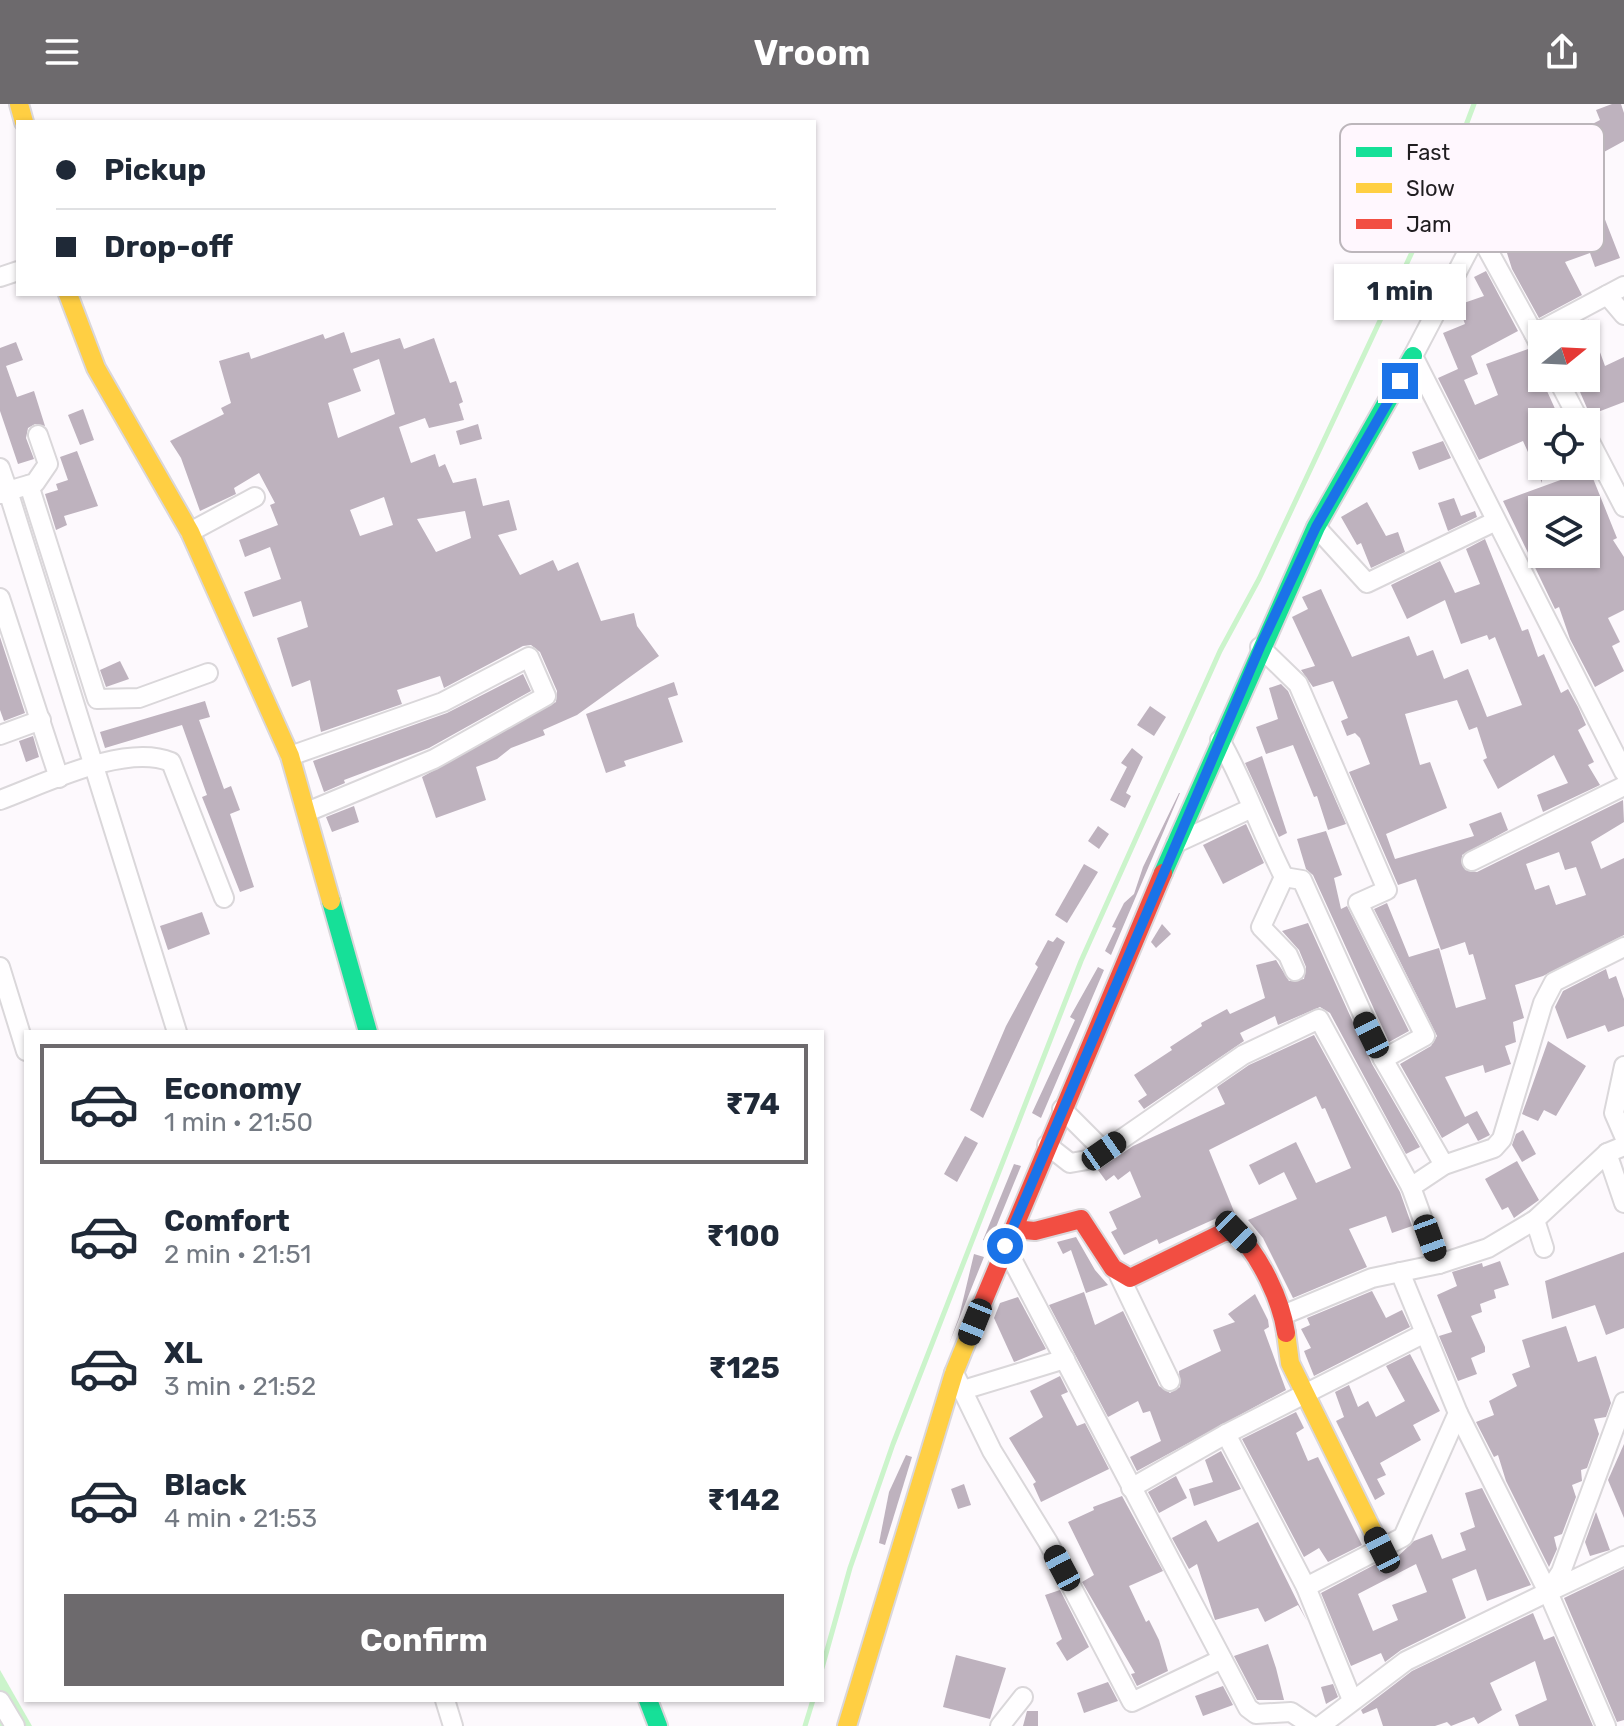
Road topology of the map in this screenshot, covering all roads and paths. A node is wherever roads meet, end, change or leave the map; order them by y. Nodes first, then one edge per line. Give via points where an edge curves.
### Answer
1 (1468, 252) edge
2 (1489, 252) edge
3 (1624, 286) edge
4 (1607, 295) junction
5 (69, 296) edge
6 (1624, 315) edge
7 (1570, 320) edge
8 (1528, 324) edge
9 (1413, 356) junction
10 (38, 435) dead end
11 (1600, 461) edge
12 (0, 468) edge
13 (29, 485) junction
14 (4, 492) edge
15 (255, 497) dead end
16 (1624, 507) edge
17 (1496, 521) junction
18 (1316, 527) junction
19 (190, 532) junction
20 (0, 598) edge
21 (1260, 647) junction
22 (208, 673) dead end
23 (41, 720) junction
24 (0, 735) edge
25 (1220, 740) junction
26 (290, 756) junction
27 (94, 765) junction
28 (1624, 772) edge
29 (59, 778) junction
30 (1624, 786) edge
31 (0, 800) edge
32 (1252, 808) junction
33 (307, 812) junction
34 (1176, 843) junction
35 (1472, 861) dead end
36 (1284, 877) junction
37 (224, 898) dead end
38 (1624, 947) edge
39 (0, 967) edge
40 (1295, 971) dead end
41 (176, 1030) edge
42 (367, 1030) edge
43 (24, 1045) edge
44 (1383, 1059) junction
45 (1624, 1066) edge
46 (1062, 1109) junction
47 (1624, 1136) edge
48 (1047, 1145) junction
49 (1616, 1150) edge
50 (1104, 1151) junction
51 (1444, 1165) junction
52 (1411, 1187) junction
53 (1624, 1203) edge
54 (1535, 1220) junction
55 (1010, 1238) junction
56 (1544, 1248) dead end
57 (1439, 1264) junction
58 (1400, 1272) junction
59 (1119, 1275) junction
60 (1283, 1315) junction
61 (1425, 1333) junction
62 (1065, 1359) junction
63 (958, 1381) junction
64 (1170, 1381) dead end
65 (1304, 1393) junction
66 (1624, 1402) edge
67 (1458, 1413) junction
68 (1226, 1434) junction
69 (1131, 1488) junction
70 (1382, 1550) junction
71 (1624, 1556) edge
72 (1306, 1587) junction
73 (1548, 1592) junction
74 (1222, 1659) junction
75 (1023, 1697) dead end
76 (1352, 1700) junction
77 (0, 1701) edge
78 (446, 1702) edge
79 (649, 1702) edge
80 (15, 1726) edge
81 (453, 1726) edge
82 (658, 1726) edge
83 (847, 1726) edge
84 (1000, 1726) edge
85 (1312, 1726) edge
86 (1320, 1726) edge
87 (1606, 1726) edge

1 - 9 street
2 - 8 street
3 - 4 street
4 - 6 street
4 - 7 street
5 - 19 street via 96,368
9 - 17 street
9 - 18 street
10 - 13 street via 48,464
11 - 16 street
12 - 14 street
13 - 14 street
13 - 22 street via 97,699 139,698
14 - 27 street
15 - 19 street
17 - 18 street via 1367,583
17 - 28 street
18 - 21 street
19 - 26 street
20 - 23 street
21 - 25 street
21 - 44 street via 1298,684 1387,890 1358,903 1425,1036
23 - 24 street
23 - 29 street
25 - 32 street
25 - 34 street
26 - 33 street
26 - 33 street via 443,702 529,657 546,696 434,759
27 - 29 street
27 - 37 street via 155,755 171,762
27 - 41 street
29 - 31 street
30 - 35 street
32 - 34 street
32 - 36 street
33 - 42 street
34 - 46 street
36 - 40 street via 1261,927 1288,955
36 - 44 street via 1302,880
38 - 51 street via 1554,982 1502,1139 1494,1148
39 - 43 street
44 - 51 street
45 - 47 street via 1614,1113
46 - 48 street
46 - 50 street
48 - 50 street via 1070,1163
48 - 55 street
49 - 53 street
49 - 54 street
50 - 52 street via 1243,1055 1319,1019
51 - 52 street
52 - 57 street
54 - 56 street
54 - 57 street via 1488,1248
55 - 59 street via 1081,1219
55 - 62 street
55 - 63 street
57 - 58 street
58 - 60 street via 1372,1278
58 - 61 street
59 - 60 street via 1130,1278 1224,1232 1236,1232 1249,1245
59 - 64 street
60 - 65 street via 1290,1363
61 - 65 street
61 - 67 street
62 - 63 street
62 - 69 street
63 - 74 street via 1132,1702
63 - 83 street
65 - 68 street
65 - 70 street
66 - 73 street via 1561,1572
67 - 70 street via 1403,1537
67 - 73 street
68 - 69 street
68 - 72 street
69 - 74 street
70 - 72 street
71 - 73 street
72 - 76 street
73 - 76 street via 1406,1661
73 - 87 street
74 - 85 street via 1256,1714 1291,1712
75 - 84 street
76 - 86 street
77 - 80 street
78 - 81 street
79 - 82 street

